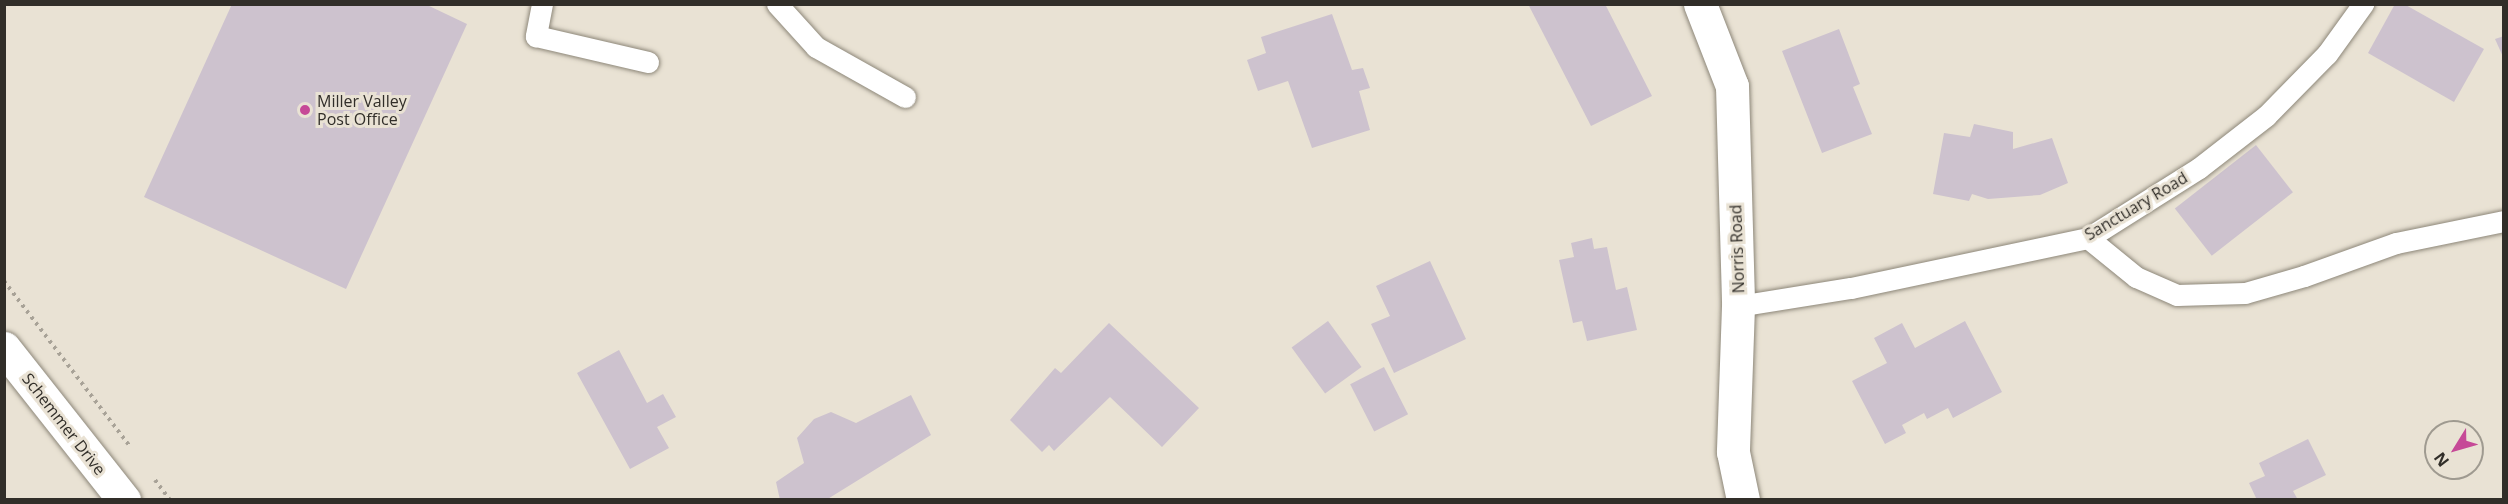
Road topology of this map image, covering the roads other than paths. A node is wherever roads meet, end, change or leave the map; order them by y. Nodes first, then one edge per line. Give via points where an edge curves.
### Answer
1 (542, 4) edge
2 (777, 4) edge
3 (1700, 4) edge
4 (2363, 4) edge
5 (648, 62) dead end
6 (905, 97) dead end
7 (2504, 221) edge
8 (2088, 238) junction
9 (1738, 306) junction
10 (4, 348) edge
11 (124, 500) edge
12 (1743, 500) edge

1 - 5 lane via 536,36
2 - 6 lane via 816,47
3 - 9 street, Norris Road via 1732,86
4 - 8 lane, Sanctuary Road via 2327,54 2266,116 2199,168
7 - 8 lane via 2396,243 2245,293 2177,295 2136,278
8 - 9 lane, Sanctuary Road via 1872,284
9 - 12 street, Norris Road via 1733,452
10 - 11 street, Schemmer Drive

